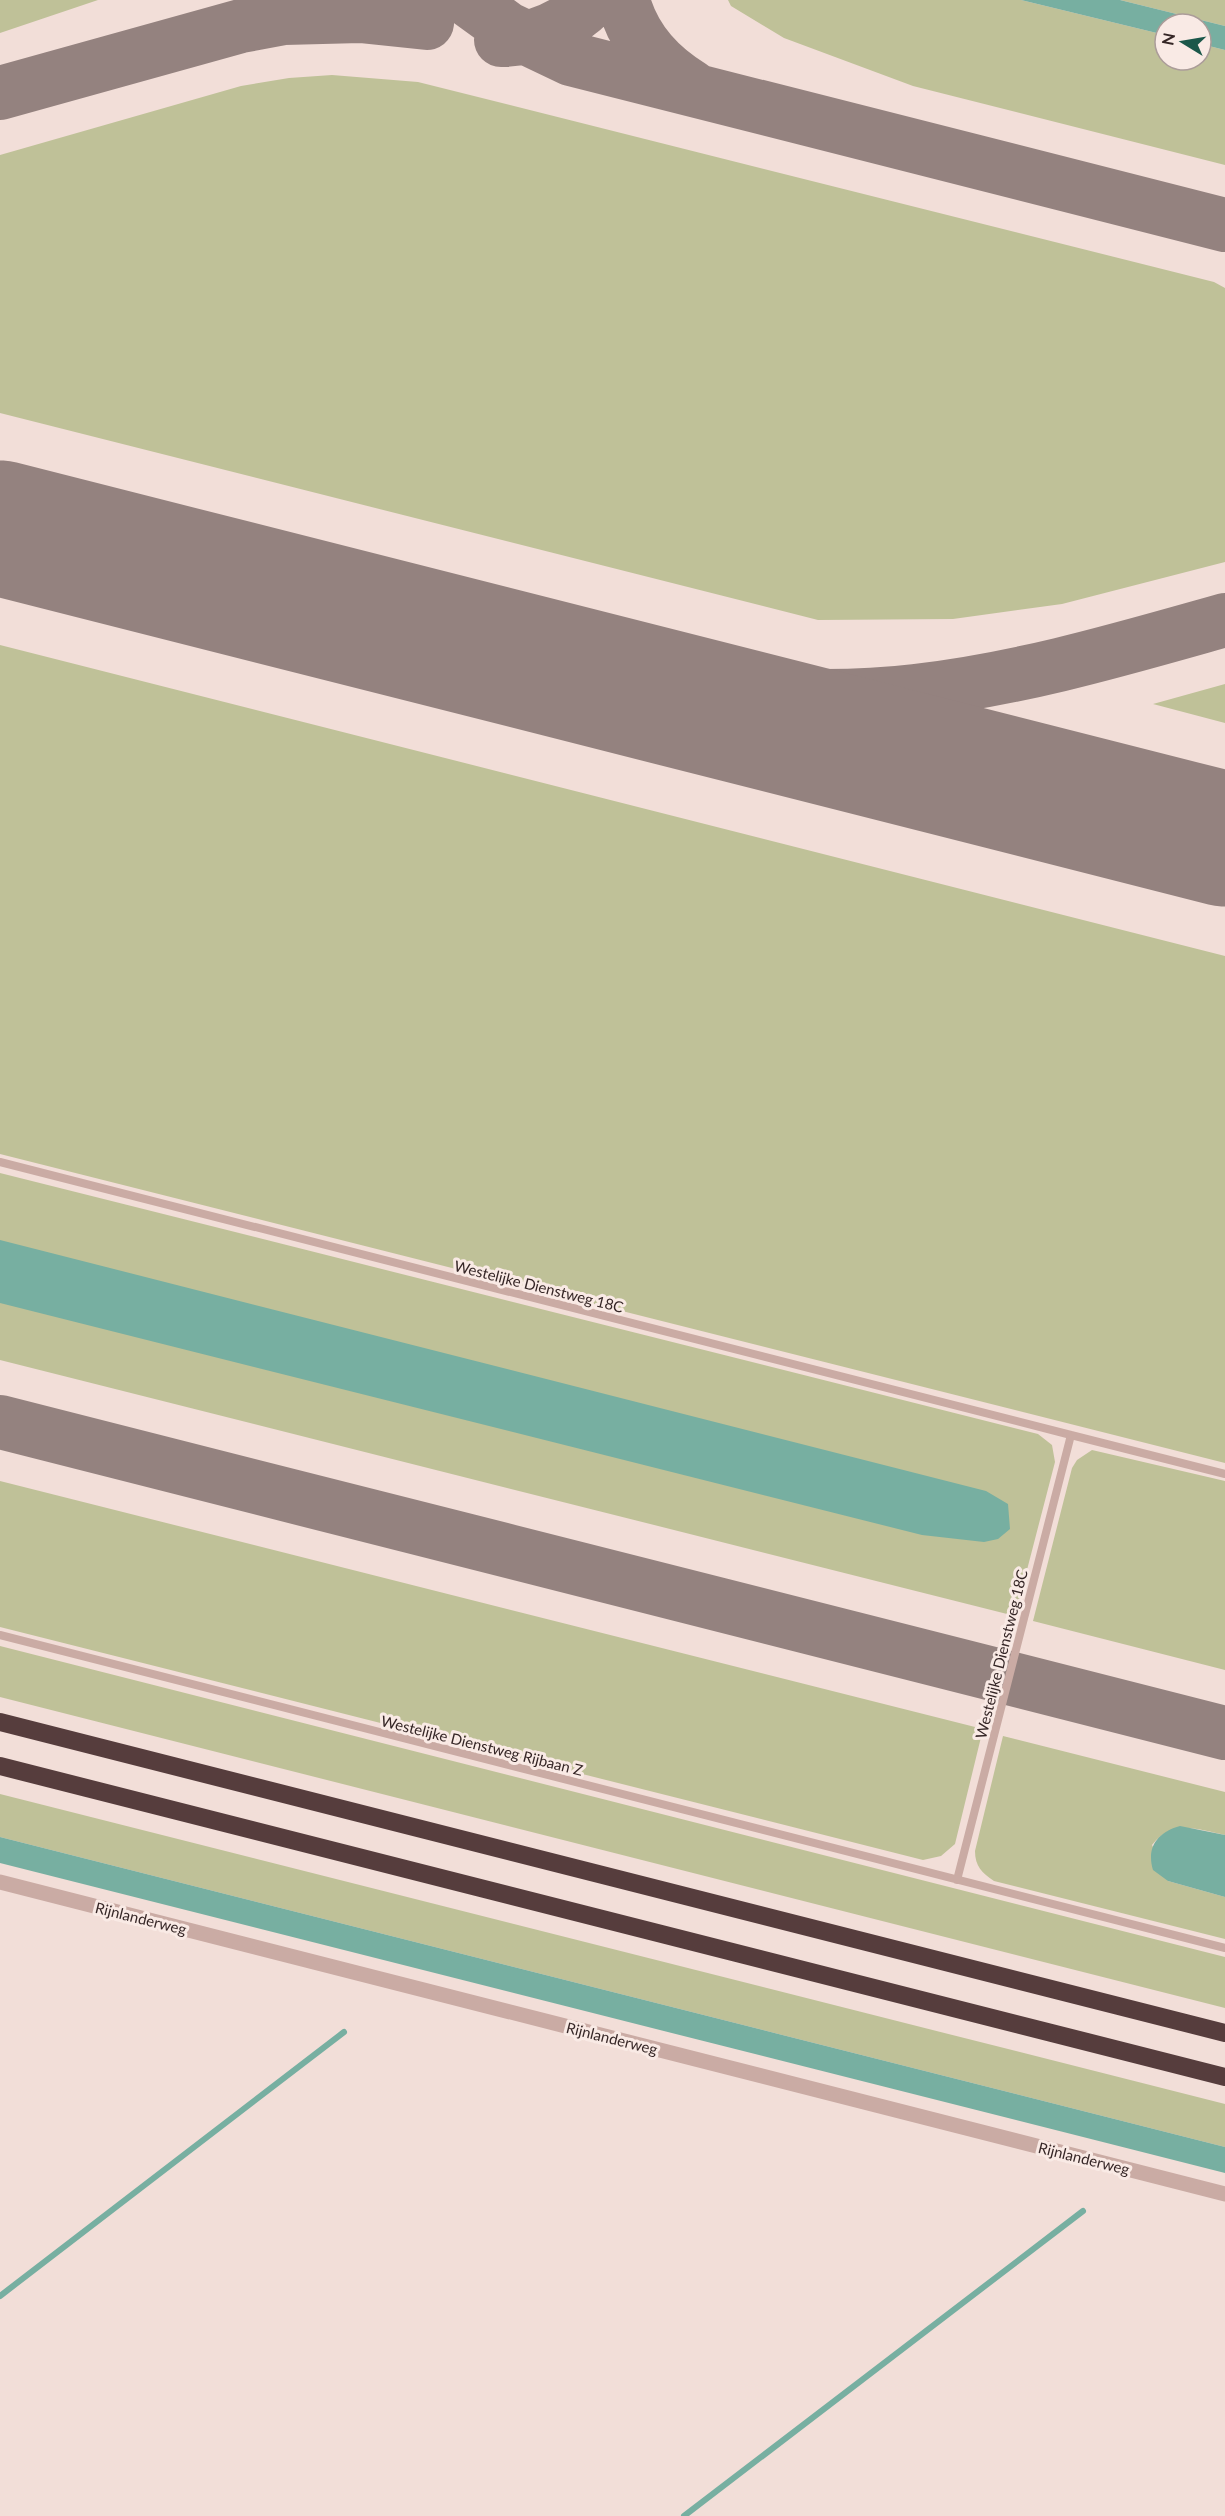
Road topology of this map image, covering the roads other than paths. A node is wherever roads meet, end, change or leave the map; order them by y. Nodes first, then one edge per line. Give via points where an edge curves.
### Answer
1 (0, 1162) edge
2 (1071, 1435) junction
3 (1225, 1474) edge
4 (0, 1635) edge
5 (0, 1722) edge
6 (0, 1766) edge
7 (957, 1880) junction
8 (0, 1882) edge
9 (1225, 1948) edge
10 (1225, 2032) edge
11 (1225, 2077) edge
12 (1225, 2194) edge

1 - 2 lane, Westelijke Dienstweg 18C
2 - 3 lane, Westelijke Dienstweg 18C
2 - 7 lane, Westelijke Dienstweg 18C
4 - 7 lane, Westelijke Dienstweg Rijbaan Z
5 - 10 highway
6 - 11 highway
7 - 9 lane, Westelijke Dienstweg Rijbaan Z
8 - 12 street, Rijnlanderweg

